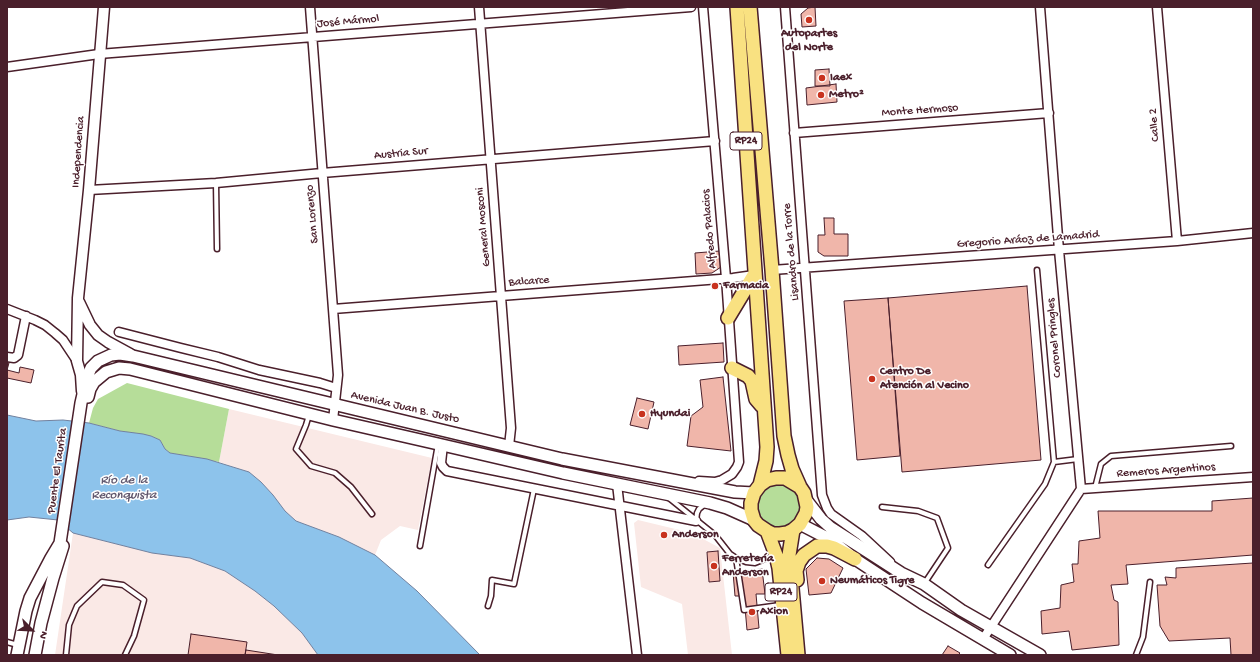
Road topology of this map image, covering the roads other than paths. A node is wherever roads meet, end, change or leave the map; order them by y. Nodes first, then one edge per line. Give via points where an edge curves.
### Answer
1 (104, 7) edge
2 (310, 7) edge
3 (479, 7) edge
4 (691, 7) edge
5 (703, 7) edge
6 (737, 7) edge
7 (750, 7) edge
8 (785, 7) edge
9 (1040, 7) edge
10 (1157, 7) edge
11 (481, 23) junction
12 (312, 37) junction
13 (100, 54) junction
14 (7, 67) edge
15 (1049, 113) junction
16 (794, 133) junction
17 (715, 141) junction
18 (490, 159) junction
19 (322, 173) junction
20 (216, 183) junction
21 (89, 190) junction
22 (1253, 233) edge
23 (1177, 241) junction
24 (216, 249) dead end
25 (1059, 250) junction
26 (805, 268) junction
27 (772, 270) junction
28 (1037, 270) dead end
29 (754, 274) junction
30 (726, 278) junction
31 (502, 296) junction
32 (78, 298) junction
33 (333, 309) junction
34 (7, 310) edge
35 (26, 316) junction
36 (728, 318) junction
37 (118, 332) dead end
38 (133, 356) junction
39 (7, 357) edge
40 (77, 361) junction
41 (732, 368) junction
42 (336, 388) junction
43 (83, 401) junction
44 (335, 404) junction
45 (765, 409) junction
46 (309, 414) junction
47 (333, 420) junction
48 (440, 444) junction
49 (509, 446) junction
50 (1231, 446) dead end
51 (1078, 459) junction
52 (1054, 462) junction
53 (1253, 477) edge
54 (664, 479) junction
55 (617, 484) junction
56 (800, 487) junction
57 (534, 488) junction
58 (1081, 488) junction
59 (1095, 488) junction
60 (757, 489) junction
61 (663, 493) junction
62 (807, 501) junction
63 (710, 503) junction
64 (619, 506) junction
65 (882, 507) dead end
66 (372, 514) dead end
67 (754, 520) junction
68 (696, 521) junction
69 (797, 527) junction
70 (767, 531) junction
71 (62, 543) junction
72 (420, 546) dead end
73 (776, 555) junction
74 (736, 558) junction
75 (855, 559) junction
76 (988, 565) dead end
77 (901, 573) junction
78 (1150, 582) dead end
79 (924, 584) junction
80 (788, 603) junction
81 (488, 606) dead end
82 (991, 626) junction
83 (983, 639) junction
84 (7, 642) edge
85 (18, 650) edge
86 (35, 655) edge
87 (66, 655) edge
88 (125, 655) edge
89 (638, 655) edge
90 (788, 655) edge
91 (798, 655) edge
92 (1010, 655) edge
93 (1040, 655) edge
94 (1136, 655) edge

1 - 13 street, Independencia
2 - 12 street, San Lorenzo
3 - 11 street, General Mosconi
4 - 11 street, José Mármol
5 - 17 street, Alfredo Palacios
6 - 29 main road, RP24
7 - 27 main road, RP24
8 - 16 street, Lisandro de la Torre
9 - 15 street, Coronel Pringles
10 - 23 street, Calle 2
11 - 12 street, José Mármol
11 - 18 street, General Mosconi
12 - 13 street, José Mármol
12 - 19 street, San Lorenzo
13 - 14 street, José Mármol
13 - 21 street, Independencia
15 - 16 street, Monte Hermoso
15 - 25 street, Coronel Pringles
16 - 26 street, Lisandro de la Torre
17 - 18 street, Austria Sur
17 - 30 street, Alfredo Palacios
18 - 19 street, Austria Sur
18 - 31 street, General Mosconi
19 - 20 street, Austria Sur
19 - 33 street, San Lorenzo
20 - 21 street, Austria Sur
20 - 24 lane
21 - 32 street, Independencia
22 - 23 street, Gregorio Aráoz de Lamadrid
23 - 25 street, Gregorio Aráoz de Lamadrid
25 - 26 street, Gregorio Aráoz de Lamadrid
25 - 51 street, Coronel Pringles
26 - 27 street, Gregorio Aráoz de Lamadrid
26 - 77 street, Lisandro de la Torre via 822,495 831,514 862,536
27 - 56 main road, RP24 via 784,436 788,456
28 - 52 lane
29 - 30 street, Balcarce
29 - 36 main road
29 - 45 main road, RP24
30 - 31 street, Balcarce
30 - 36 street, Alfredo Palacios
31 - 33 street, Balcarce
31 - 49 street, General Mosconi via 511,428
32 - 38 street via 90,325 98,335
32 - 40 street, Independencia
33 - 42 street, San Lorenzo via 338,375
34 - 35 street
35 - 39 street via 18,355 14,358
35 - 40 street via 45,325 63,340
36 - 41 street, Alfredo Palacios
37 - 42 street
38 - 43 main road, Avenida Juan B. Justo via 110,355 91,368
38 - 44 main road, Avenida Juan B. Justo
40 - 43 street, Independencia
41 - 45 main road via 748,376 752,381 756,399
41 - 54 street, Alfredo Palacios via 738,467 732,474 715,482
42 - 44 street, San Lorenzo
43 - 46 main road via 94,382 106,372 124,368
43 - 71 main road, Puente El Taurita
44 - 47 street, San Lorenzo
44 - 49 main road, Avenida Juan B. Justo
45 - 60 main road, RP24 via 766,461
46 - 47 main road
46 - 66 lane via 296,449 311,466 334,473 346,483
47 - 48 main road
48 - 55 main road
48 - 57 street via 441,463 447,471
48 - 72 lane
49 - 54 main road, Avenida Juan B. Justo
50 - 59 lane via 1111,456 1101,464
51 - 52 lane
51 - 58 street, Coronel Pringles
52 - 76 lane via 1044,484
53 - 59 street, Remeros Argentinos
54 - 60 main road, Avenida Juan B. Justo via 735,492
55 - 61 main road
55 - 64 street
56 - 60 main road via 785,478 776,478 767,480
56 - 62 main road, RP24
57 - 64 street
57 - 81 lane via 514,584 492,580
58 - 59 street, Remeros Argentinos
58 - 82 street
60 - 67 main road, RP24 via 751,503
61 - 63 main road
61 - 68 lane
62 - 69 main road, RP24 via 806,513
62 - 77 main road via 826,523
63 - 67 main road
63 - 68 lane via 699,509
64 - 68 street
64 - 89 street
65 - 79 lane via 918,511 937,518 948,548
67 - 70 main road, RP24
68 - 74 lane via 715,535
69 - 70 main road via 780,534
69 - 75 main road via 831,540
69 - 80 main road, RP24 via 789,555
70 - 73 main road, RP24
71 - 85 main road via 30,598
71 - 86 main road
73 - 74 lane via 755,563
73 - 80 main road, RP24
74 - 80 lane via 744,610
75 - 80 main road via 827,546 811,549 797,567 797,582
75 - 83 main road
77 - 79 main road
78 - 94 lane via 1143,637
79 - 82 main road via 961,610
80 - 90 main road, RP24
80 - 91 main road, RP24
82 - 83 street
82 - 93 main road
83 - 92 main road
84 - 85 lane
87 - 88 lane via 69,625 77,606 102,582 123,585 144,600 134,636

